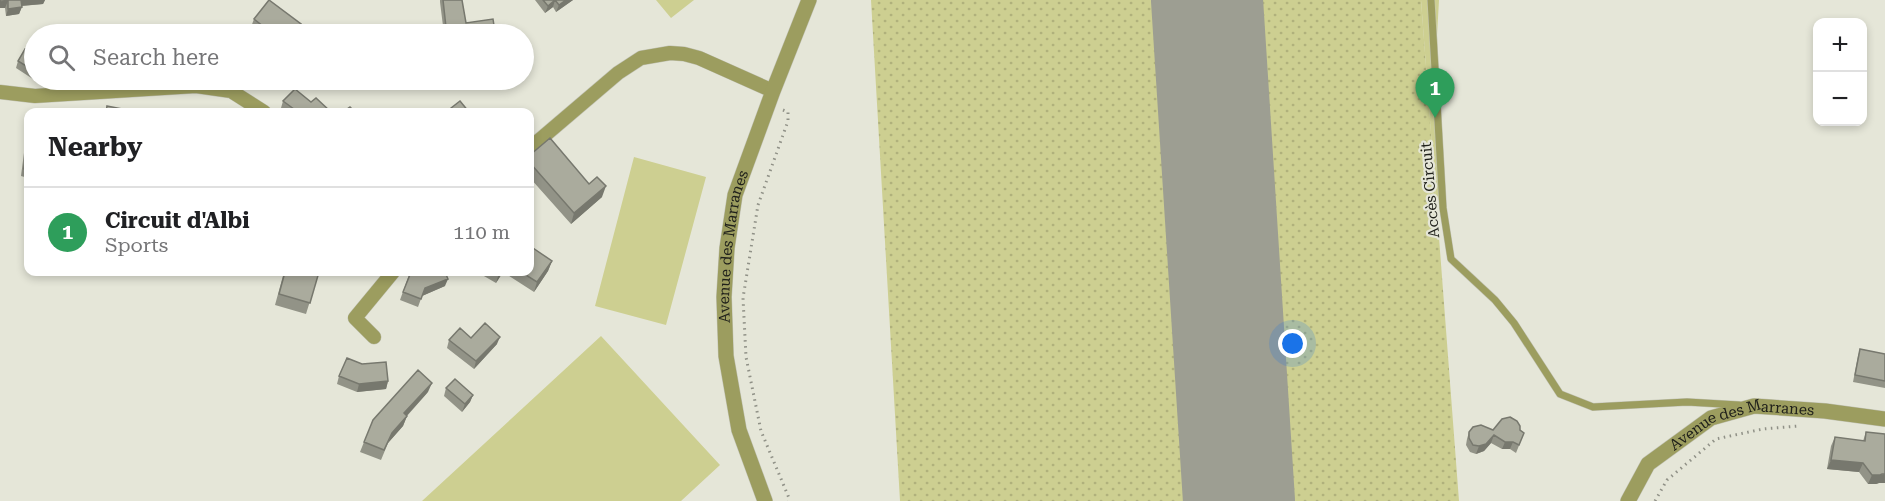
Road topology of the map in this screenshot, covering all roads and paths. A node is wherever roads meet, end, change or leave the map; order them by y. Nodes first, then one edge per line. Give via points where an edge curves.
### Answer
1 (809, 0) edge
2 (1431, 0) edge
3 (132, 90) edge
4 (219, 90) edge
5 (0, 92) edge
6 (770, 97) junction
7 (257, 108) edge
8 (534, 145) edge
9 (390, 276) edge
10 (374, 337) dead end
11 (1754, 406) junction
12 (1885, 419) edge
13 (1809, 426) dead end
14 (765, 501) edge
15 (788, 501) edge
16 (1628, 501) edge
17 (1655, 501) edge

1 - 6 street, Avenue des Marranes
2 - 11 lane, Accès Circuit via 1443,208 1451,259 1514,323 1560,394 1593,407 1688,402
3 - 5 street via 36,96
4 - 7 street via 231,92
6 - 8 street via 670,53 641,58
6 - 14 street, Avenue des Marranes via 735,195 724,297 726,356 739,430
6 - 15 path via 788,112 788,121 758,205 743,298 747,357 761,431
9 - 10 street via 355,318
11 - 12 street, Avenue des Marranes
11 - 16 street, Avenue des Marranes via 1711,418 1648,464
13 - 17 path via 1763,429 1716,440 1667,480

